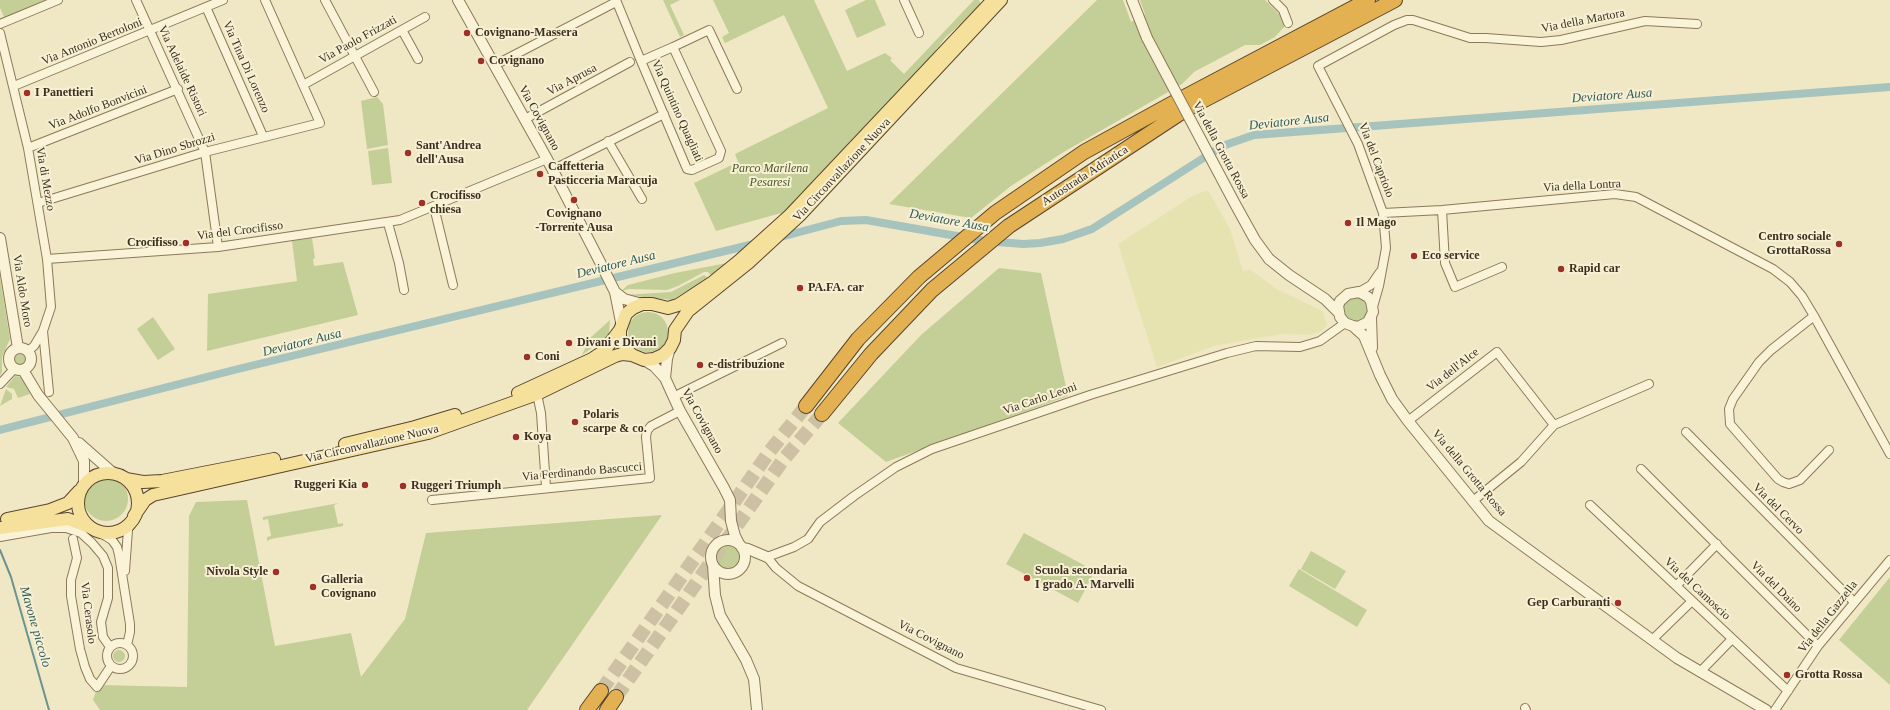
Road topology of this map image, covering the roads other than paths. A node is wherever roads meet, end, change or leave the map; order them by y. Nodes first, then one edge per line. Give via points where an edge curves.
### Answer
1 (58, 0) edge
2 (136, 0) edge
3 (224, 0) edge
4 (265, 0) edge
5 (325, 0) edge
6 (458, 0) edge
7 (904, 0) edge
8 (993, 0) edge
9 (1002, 0) edge
10 (1132, 0) edge
11 (1273, 0) edge
12 (1368, 0) edge
13 (1395, 0) edge
14 (616, 1) edge
15 (206, 8) junction
16 (425, 17) dead end
17 (1288, 23) dead end
18 (0, 24) edge
19 (1697, 24) dead end
20 (402, 30) junction
21 (151, 31) junction
22 (0, 33) edge
23 (919, 33) dead end
24 (673, 47) junction
25 (355, 56) junction
26 (418, 59) dead end
27 (641, 61) junction
28 (630, 62) dead end
29 (495, 65) junction
30 (1318, 66) joint
31 (303, 85) junction
32 (14, 86) junction
33 (178, 89) junction
34 (737, 89) dead end
35 (374, 92) dead end
36 (664, 114) junction
37 (524, 119) junction
38 (263, 136) junction
39 (608, 140) junction
40 (28, 148) junction
41 (205, 152) junction
42 (547, 159) junction
43 (552, 170) junction
44 (642, 199) dead end
45 (38, 203) junction
46 (434, 207) junction
47 (1442, 210) junction
48 (1383, 213) junction
49 (795, 215) junction
50 (388, 222) junction
51 (0, 238) edge
52 (218, 247) junction
53 (47, 259) junction
54 (744, 262) junction
55 (1502, 267) dead end
56 (1382, 270) junction
57 (453, 285) dead end
58 (404, 290) dead end
59 (1315, 291) junction
60 (615, 292) junction
61 (1359, 292) junction
62 (1348, 294) junction
63 (642, 304) junction
64 (661, 307) junction
65 (1373, 307) junction
66 (1338, 312) junction
67 (1814, 316) junction
68 (1371, 318) junction
69 (1349, 325) junction
70 (621, 326) junction
71 (675, 330) junction
72 (43, 331) junction
73 (782, 343) dead end
74 (18, 348) junction
75 (670, 348) junction
76 (28, 351) junction
77 (1372, 354) junction
78 (632, 355) junction
79 (644, 360) junction
80 (19, 369) junction
81 (664, 378) junction
82 (0, 384) edge
83 (1649, 384) dead end
84 (49, 392) dead end
85 (537, 394) junction
86 (672, 397) junction
87 (806, 406) tunnel mouth
88 (680, 411) junction
89 (822, 414) tunnel mouth
90 (1408, 421) junction
91 (1554, 425) junction
92 (1686, 432) dead end
93 (73, 438) junction
94 (1829, 450) dead end
95 (1890, 454) edge
96 (1641, 469) dead end
97 (112, 473) junction
98 (126, 479) junction
99 (82, 487) junction
100 (546, 487) junction
101 (432, 500) dead end
102 (1473, 501) junction
103 (1590, 505) dead end
104 (133, 519) junction
105 (0, 520) edge
106 (731, 521) junction
107 (15, 525) junction
108 (0, 528) edge
109 (94, 529) junction
110 (0, 537) edge
111 (73, 539) dead end
112 (719, 542) junction
113 (1716, 544) junction
114 (741, 546) junction
115 (767, 557) junction
116 (1890, 560) edge
117 (743, 563) junction
118 (713, 565) junction
119 (731, 573) junction
120 (124, 582) junction
121 (1676, 586) junction
122 (715, 595) junction
123 (1692, 601) junction
124 (1854, 602) junction
125 (1732, 638) junction
126 (1652, 640) junction
127 (127, 644) junction
128 (1818, 646) junction
129 (110, 647) junction
130 (112, 666) junction
131 (1700, 672) junction
132 (601, 691) tunnel mouth
133 (1788, 691) junction
134 (616, 697) tunnel mouth
135 (588, 710) edge
136 (607, 710) edge
137 (757, 710) edge
138 (1101, 710) edge
139 (1766, 710) edge
140 (1775, 710) edge

1 - 18 street
2 - 21 street, Via Adelaide Ristori
3 - 15 street, Via Antonio Bertoloni
4 - 31 street
5 - 25 street
6 - 29 street, Via Covignano
7 - 23 street
8 - 49 main road, Via Circonvallazione Nuova
9 - 49 main road, Via Circonvallazione Nuova
10 - 59 street, Via della Grotta Rossa, bridge via 1147,38 1255,240 1269,259
11 - 17 street via 1283,10
12 - 87 highway, Autostrada Adriatica via 1084,152 995,213 919,277 858,339
13 - 89 highway, Autostrada Adriatica via 1184,110 1009,226 932,290 871,354
14 - 27 street
14 - 29 street
15 - 21 street, Via Antonio Bertoloni
15 - 38 street, Via Tina Di Lorenzo
16 - 20 street, Via Paolo Frizzati
19 - 30 street, Via della Martora via 1645,21 1541,42 1470,38 1407,20
20 - 25 street, Via Paolo Frizzati
20 - 26 street
21 - 32 street, Via Antonio Bertoloni
21 - 33 street, Via Adelaide Ristori
22 - 32 street, Via di Mezzo
24 - 27 street, Via Quintino Quagliati
24 - 34 street, Via Quintino Quagliati via 709,30
24 - 36 street, Via Quintino Quagliati via 721,151 719,158 692,170 687,169
25 - 31 street, Via Paolo Frizzati
25 - 35 street
27 - 36 street, Via Quintino Quagliati
28 - 37 street, Via Aprusa
29 - 37 street, Via Covignano
30 - 48 street, Via del Capriolo via 1356,140
31 - 38 street, Via Dino Sbrozzi via 320,123
32 - 40 street, Via di Mezzo
33 - 40 street, Via Adolfo Bonvicini
33 - 41 street, Via Adelaide Ristori
36 - 39 street
37 - 42 street, Via Covignano
38 - 41 street, Via Dino Sbrozzi
39 - 43 street
39 - 44 street
40 - 45 street, Via di Mezzo
41 - 45 street, Via Dino Sbrozzi
41 - 52 street, Via Adelaide Ristori
42 - 43 street, Via Covignano
42 - 46 street, Via del Crocifisso
43 - 60 street, Via Covignano
45 - 53 street, Via di Mezzo
46 - 50 street, Via del Crocifisso
46 - 57 street
47 - 48 street, Via della Lontra
47 - 55 street via 1445,263 1456,287
47 - 67 street, Via della Lontra via 1615,194 1636,197 1773,270 1790,282
48 - 56 street, Via del Capriolo via 1386,248
49 - 54 main road, Via Circonvallazione Nuova
50 - 52 street, Via del Crocifisso
50 - 58 street
51 - 74 street, Via Aldo Moro
52 - 53 street, Via del Crocifisso
53 - 72 street, Via di Mezzo via 51,307
54 - 64 main road, Via Circonvallazione Nuova via 687,300 668,308
54 - 71 main road, Via Circonvallazione Nuova via 688,311
56 - 61 street, Via del Capriolo via 1371,285
56 - 65 street, Via del Capriolo
59 - 62 street, Via della Grotta Rossa
59 - 66 street, Via della Grotta Rossa
60 - 63 street via 624,299
60 - 70 street, Via Covignano
61 - 62 street
61 - 65 street via 1368,297
62 - 66 street via 1340,301
63 - 64 main road, Via Circonvallazione Nuova
63 - 70 main road, Via Circonvallazione Nuova via 626,314
64 - 71 main road via 673,321
65 - 68 street
66 - 69 street
67 - 94 street via 1759,362 1728,409 1730,424 1783,482 1789,484 1800,480
67 - 95 street, Via della Lontra
68 - 69 street via 1364,325
68 - 77 street, Via della Grotta Rossa
69 - 77 street, Via della Grotta Rossa via 1364,336
69 - 115 street, Via Carlo Leoni via 1320,341 1300,347 1256,346 1227,353 1090,395 932,449 896,468 854,496 820,522 808,539
70 - 78 main road via 623,344
70 - 98 main road, Via Circonvallazione Nuova via 604,351 571,369 505,398 416,427 204,474 162,481 143,482
71 - 75 main road, Via Circonvallazione Nuova
72 - 76 street, Via di Mezzo
72 - 84 street, Via di Mezzo
73 - 86 street
74 - 76 street
74 - 80 street via 10,355 9,362
75 - 79 main road via 663,355
75 - 81 street
76 - 80 street via 32,360 29,366
77 - 90 street, Via della Grotta Rossa via 1380,375
78 - 79 main road, Via Circonvallazione Nuova
78 - 85 main road, Via Circonvallazione Nuova via 615,356
79 - 81 street, Via Covignano via 654,366
80 - 82 street
80 - 93 street
81 - 86 street, Via Covignano
83 - 91 street
85 - 100 street
85 - 104 main road, Via Circonvallazione Nuova via 408,438 153,495 145,500
86 - 88 street, Via Covignano
88 - 100 street, Via Ferdinando Bascucci via 651,426 647,431 650,478
88 - 106 street, Via Covignano via 727,494
90 - 91 street, Via dell'Alce via 1497,352
90 - 102 street, Via della Grotta Rossa
91 - 102 street via 1521,462
92 - 124 street, Via del Cervo
93 - 97 street
93 - 99 street via 84,462
96 - 113 street, Via del Daino
97 - 98 main road
97 - 99 main road via 97,475
98 - 104 main road via 134,488 138,499
99 - 107 main road via 68,503
99 - 109 main road via 78,506 81,518
100 - 101 street, Via Ferdinando Bascucci
102 - 126 street, Via della Grotta Rossa via 1489,522
103 - 121 street, Via del Camoscio
104 - 109 main road via 117,531
104 - 120 street via 128,530
105 - 107 main road
106 - 112 street
106 - 114 street, Via Covignano
107 - 108 main road
107 - 109 main road via 68,519
107 - 110 street
107 - 129 street via 66,528 81,534 103,556 109,580 101,629
109 - 120 street via 112,540 117,547
111 - 130 street, Via Cerasolo via 77,558 71,590 80,649 90,679 97,687
112 - 114 street via 729,540
112 - 118 street via 711,555
113 - 121 street
113 - 128 street, Via del Daino
114 - 115 street
114 - 117 street
115 - 117 street via 757,557
115 - 138 street, Via Covignano via 798,586 956,668
116 - 124 street, Via della Gazzella
117 - 119 street
118 - 119 street via 721,572
118 - 122 street
119 - 122 street via 720,583
120 - 127 street via 130,632
121 - 123 street, Via del Camoscio
122 - 137 street via 720,616 754,679
123 - 125 street, Via del Camoscio
123 - 126 street
124 - 128 street, Via della Gazzella
125 - 131 street
125 - 133 street, Via del Camoscio
126 - 131 street, Via della Grotta Rossa
127 - 129 street via 120,642
127 - 130 street via 133,655 131,664 124,669
128 - 133 street, Via della Gazzella
129 - 130 street via 106,655 108,663
131 - 139 street, Via della Grotta Rossa
132 - 135 highway
133 - 140 street, Via della Gazzella
134 - 136 highway

